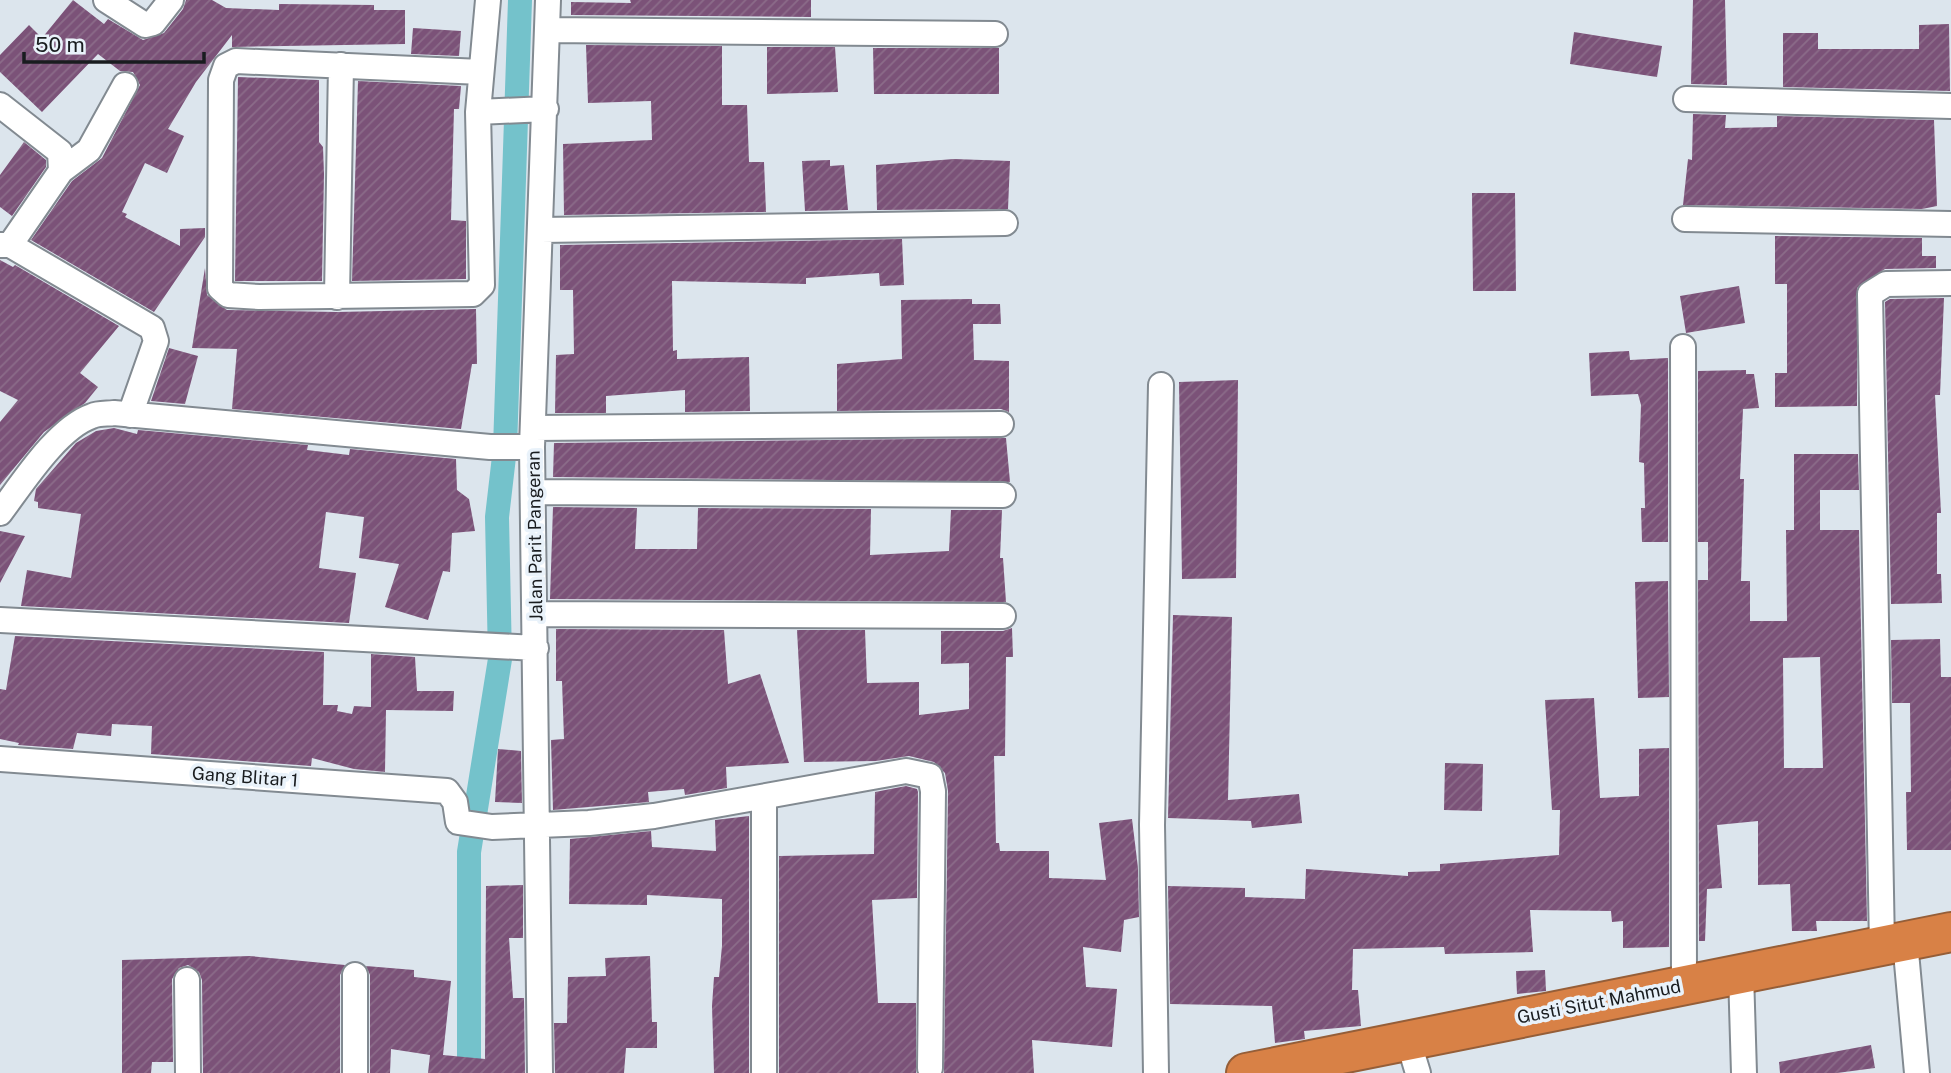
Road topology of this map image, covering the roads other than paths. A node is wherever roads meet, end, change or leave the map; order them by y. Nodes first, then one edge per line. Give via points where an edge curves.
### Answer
1 (106, 0) edge
2 (170, 0) edge
3 (488, 0) edge
4 (548, 0) edge
5 (548, 30) junction
6 (995, 34) dead end
7 (341, 65) junction
8 (481, 72) junction
9 (125, 85) dead end
10 (1686, 99) dead end
11 (0, 105) edge
12 (1951, 106) edge
13 (540, 109) junction
14 (485, 111) junction
15 (61, 171) junction
16 (1685, 219) dead end
17 (1005, 223) dead end
18 (1951, 224) edge
19 (541, 230) junction
20 (5, 245) edge
21 (1951, 283) edge
22 (337, 297) junction
23 (1683, 347) dead end
24 (1161, 385) dead end
25 (131, 415) junction
26 (1001, 424) dead end
27 (529, 441) junction
28 (533, 492) junction
29 (1003, 495) dead end
30 (0, 513) edge
31 (536, 614) junction
32 (1003, 616) dead end
33 (0, 620) edge
34 (527, 648) junction
35 (0, 759) edge
36 (764, 797) junction
37 (539, 824) junction
38 (1951, 932) edge
39 (1894, 944) junction
40 (1741, 973) junction
41 (355, 975) dead end
42 (187, 980) dead end
43 (1684, 985) junction
44 (1413, 1057) edge
45 (930, 1068) dead end
46 (188, 1073) edge
47 (355, 1073) edge
48 (540, 1073) edge
49 (764, 1073) edge
50 (1156, 1073) edge
51 (1246, 1073) edge
52 (1744, 1073) edge
53 (1917, 1073) edge

1 - 2 street via 145,24 153,23
3 - 8 street
4 - 5 street, Jalan Parit Pangeran
5 - 6 street
5 - 13 street, Jalan Parit Pangeran
7 - 8 street
7 - 22 street
7 - 22 street via 236,61 226,66 221,80 220,288 228,295
8 - 14 street
9 - 15 street via 89,150
10 - 12 street
11 - 15 street via 60,152
13 - 14 street
13 - 19 street, Jalan Parit Pangeran
14 - 22 street via 482,285 473,294
15 - 20 street
16 - 18 street
17 - 19 street
19 - 27 street, Jalan Parit Pangeran
20 - 25 street via 152,328 156,341
21 - 39 street via 1886,284 1870,294
23 - 43 street
24 - 50 street via 1152,825
25 - 27 street via 490,447
25 - 30 street via 92,416 74,427 45,454
26 - 27 street
27 - 28 street, Jalan Parit Pangeran
28 - 29 street
28 - 31 street, Jalan Parit Pangeran
31 - 32 street
31 - 34 street, Jalan Parit Pangeran
33 - 34 street
34 - 37 street, Jalan Parit Pangeran
35 - 37 street, Gang Blitar 1 via 447,791 455,802 458,822 465,825
36 - 37 street via 654,816
36 - 45 street via 906,771 930,776
36 - 49 street
37 - 48 street, Jalan Parit Pangeran
38 - 39 highway, Gusti Situt Mahmud
39 - 40 highway, Gusti Situt Mahmud
39 - 53 street
40 - 43 highway, Gusti Situt Mahmud
40 - 52 street
41 - 47 street
42 - 46 street
43 - 44 highway, Gusti Situt Mahmud
44 - 51 highway, Gusti Situt Mahmud

